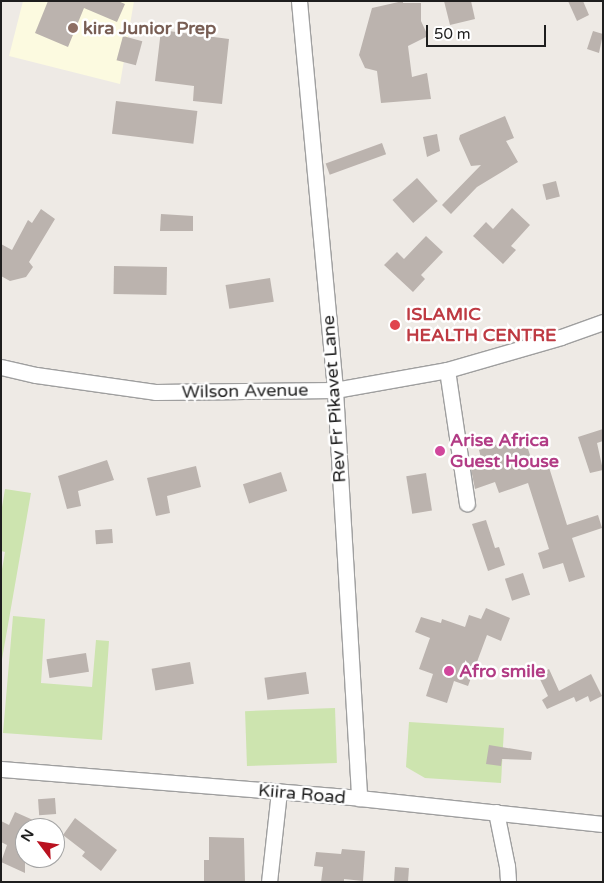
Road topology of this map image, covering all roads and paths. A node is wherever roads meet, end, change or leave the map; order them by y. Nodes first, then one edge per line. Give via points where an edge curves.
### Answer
1 (300, 1) edge
2 (603, 322) edge
3 (1, 367) edge
4 (447, 370) junction
5 (335, 390) junction
6 (467, 504) dead end
7 (1, 770) edge
8 (279, 792) junction
9 (359, 798) junction
10 (496, 812) junction
11 (603, 824) edge
12 (269, 882) edge
13 (508, 882) edge

1 - 5 street, Rev Fr Pikavet Lane
2 - 4 street, Wilson Avenue via 561,338
3 - 5 street, Wilson Avenue via 154,392
4 - 5 street, Wilson Avenue
4 - 6 street
5 - 9 street, Rev Fr Pikavet Lane
7 - 8 street, Kiira Road
8 - 9 street, Kiira Road
8 - 12 street
9 - 10 street, Kiira Road
10 - 11 street, Kiira Road
10 - 13 street

